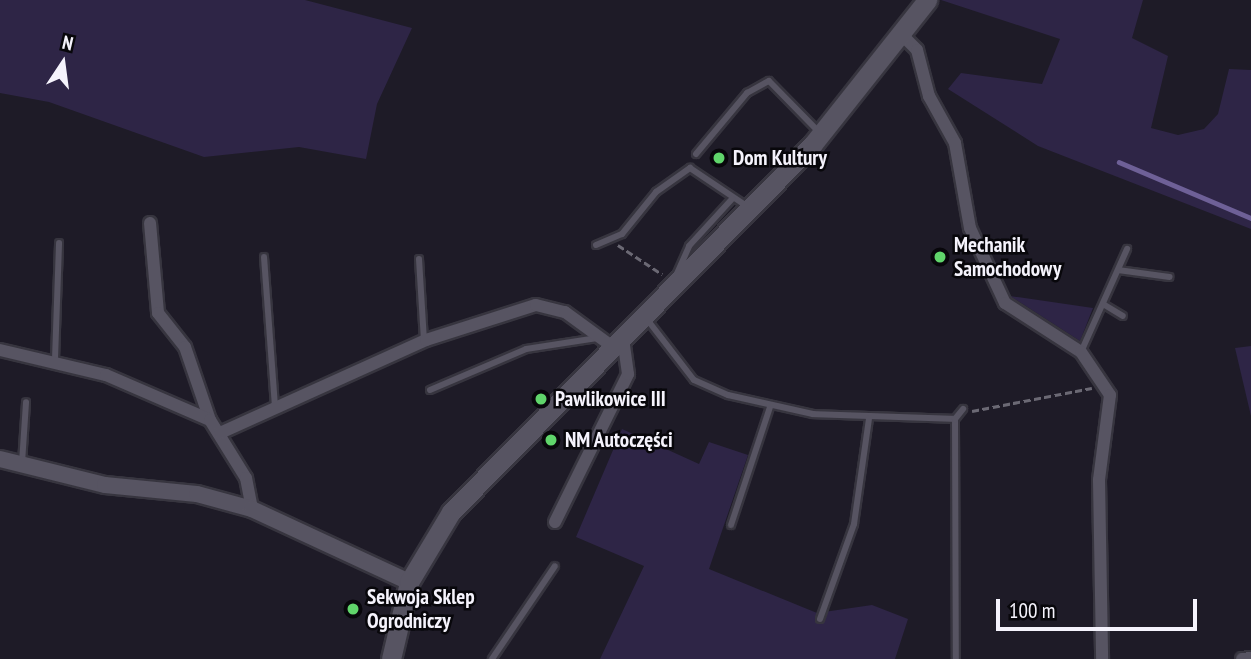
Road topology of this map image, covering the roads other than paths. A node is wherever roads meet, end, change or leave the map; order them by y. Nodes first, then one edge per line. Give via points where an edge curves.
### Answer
1 (927, 0) edge
2 (902, 35) junction
3 (821, 135) junction
4 (696, 154) dead end
5 (732, 199) junction
6 (750, 208) junction
7 (150, 223) dead end
8 (59, 243) dead end
9 (596, 245) dead end
10 (1127, 249) dead end
11 (264, 257) dead end
12 (419, 259) dead end
13 (1118, 270) junction
14 (1170, 277) dead end
15 (675, 285) junction
16 (1103, 304) junction
17 (645, 316) junction
18 (1123, 316) dead end
19 (424, 341) junction
20 (612, 341) junction
21 (0, 349) edge
22 (1082, 352) junction
23 (55, 359) junction
24 (430, 390) dead end
25 (26, 402) dead end
26 (770, 407) junction
27 (275, 408) junction
28 (963, 411) road end
29 (869, 418) junction
30 (955, 419) junction
31 (210, 420) junction
32 (220, 433) junction
33 (0, 459) edge
34 (22, 464) junction
35 (252, 509) junction
36 (555, 522) dead end
37 (731, 525) dead end
38 (555, 566) dead end
39 (409, 582) junction
40 (820, 619) dead end
41 (1251, 658) edge
42 (391, 659) edge
43 (492, 659) edge
44 (956, 659) edge
45 (1101, 659) edge
46 (1242, 659) edge

1 - 2 main road
2 - 3 main road
2 - 22 street via 917,50 929,96 955,143 970,228 1005,303
3 - 4 lane via 769,81 747,93
3 - 6 main road
5 - 6 lane
5 - 9 lane via 690,168 656,192 613,241
5 - 15 lane via 688,246 676,266
6 - 15 main road
7 - 31 street via 158,313 185,347
8 - 23 lane
10 - 13 lane
11 - 27 lane
12 - 19 lane
13 - 14 lane
13 - 16 lane
15 - 17 main road
16 - 18 lane
16 - 22 lane
17 - 20 main road
17 - 26 lane via 694,380
19 - 20 street via 536,305 565,312
19 - 27 street
20 - 24 lane via 526,349
20 - 36 street via 628,374
20 - 39 main road via 451,512
21 - 23 street
22 - 45 street via 1106,386 1096,563
23 - 31 street
25 - 34 lane
26 - 29 lane
26 - 37 lane
27 - 32 street
28 - 30 lane
29 - 30 lane
29 - 40 lane via 854,524
30 - 44 lane
31 - 32 street
32 - 35 street via 246,478
33 - 34 street
34 - 35 street
35 - 39 street
38 - 43 lane
39 - 42 main road
41 - 46 street

